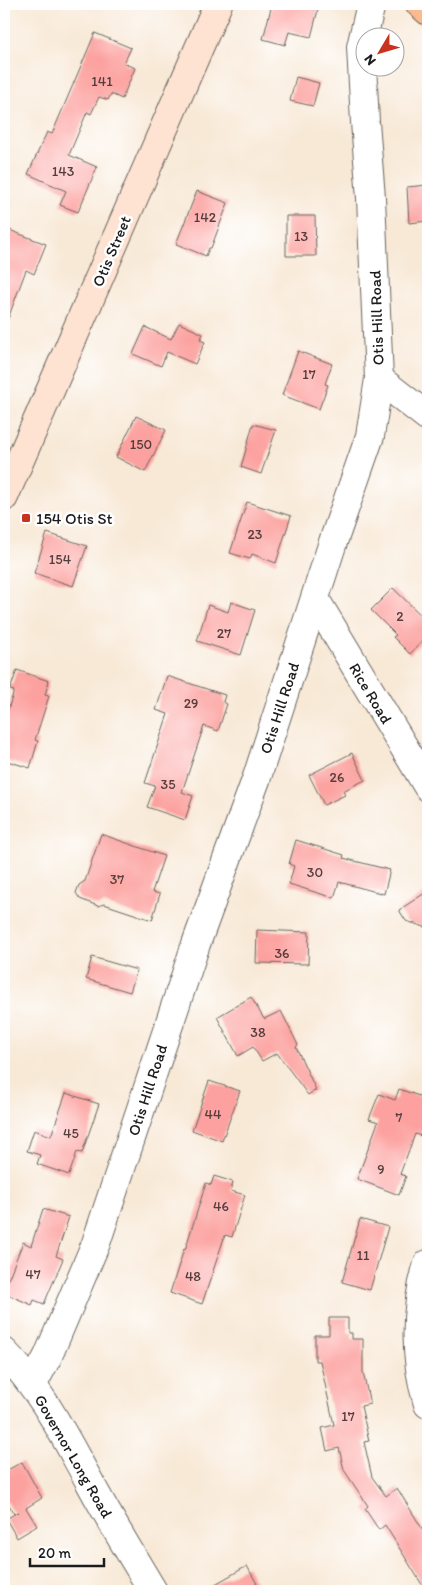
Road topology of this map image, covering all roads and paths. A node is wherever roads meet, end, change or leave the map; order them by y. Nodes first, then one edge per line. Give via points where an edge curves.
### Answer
1 (218, 4) edge
2 (371, 4) edge
3 (420, 4) edge
4 (428, 11) edge
5 (379, 379) junction
6 (428, 417) edge
7 (4, 497) edge
8 (315, 599) junction
9 (428, 787) edge
10 (428, 1264) edge
11 (4, 1352) edge
12 (33, 1384) junction
13 (428, 1404) edge
14 (153, 1591) edge

1 - 7 street, Otis Street
2 - 5 street, Otis Hill Road via 361,47
3 - 4 main road
5 - 6 street
5 - 8 street, Otis Hill Road via 370,436
8 - 9 street, Rice Road
8 - 12 street, Otis Hill Road via 96,1243
10 - 13 street via 418,1310 418,1351
11 - 12 street, Governor Long Road
12 - 14 street, Governor Long Road

